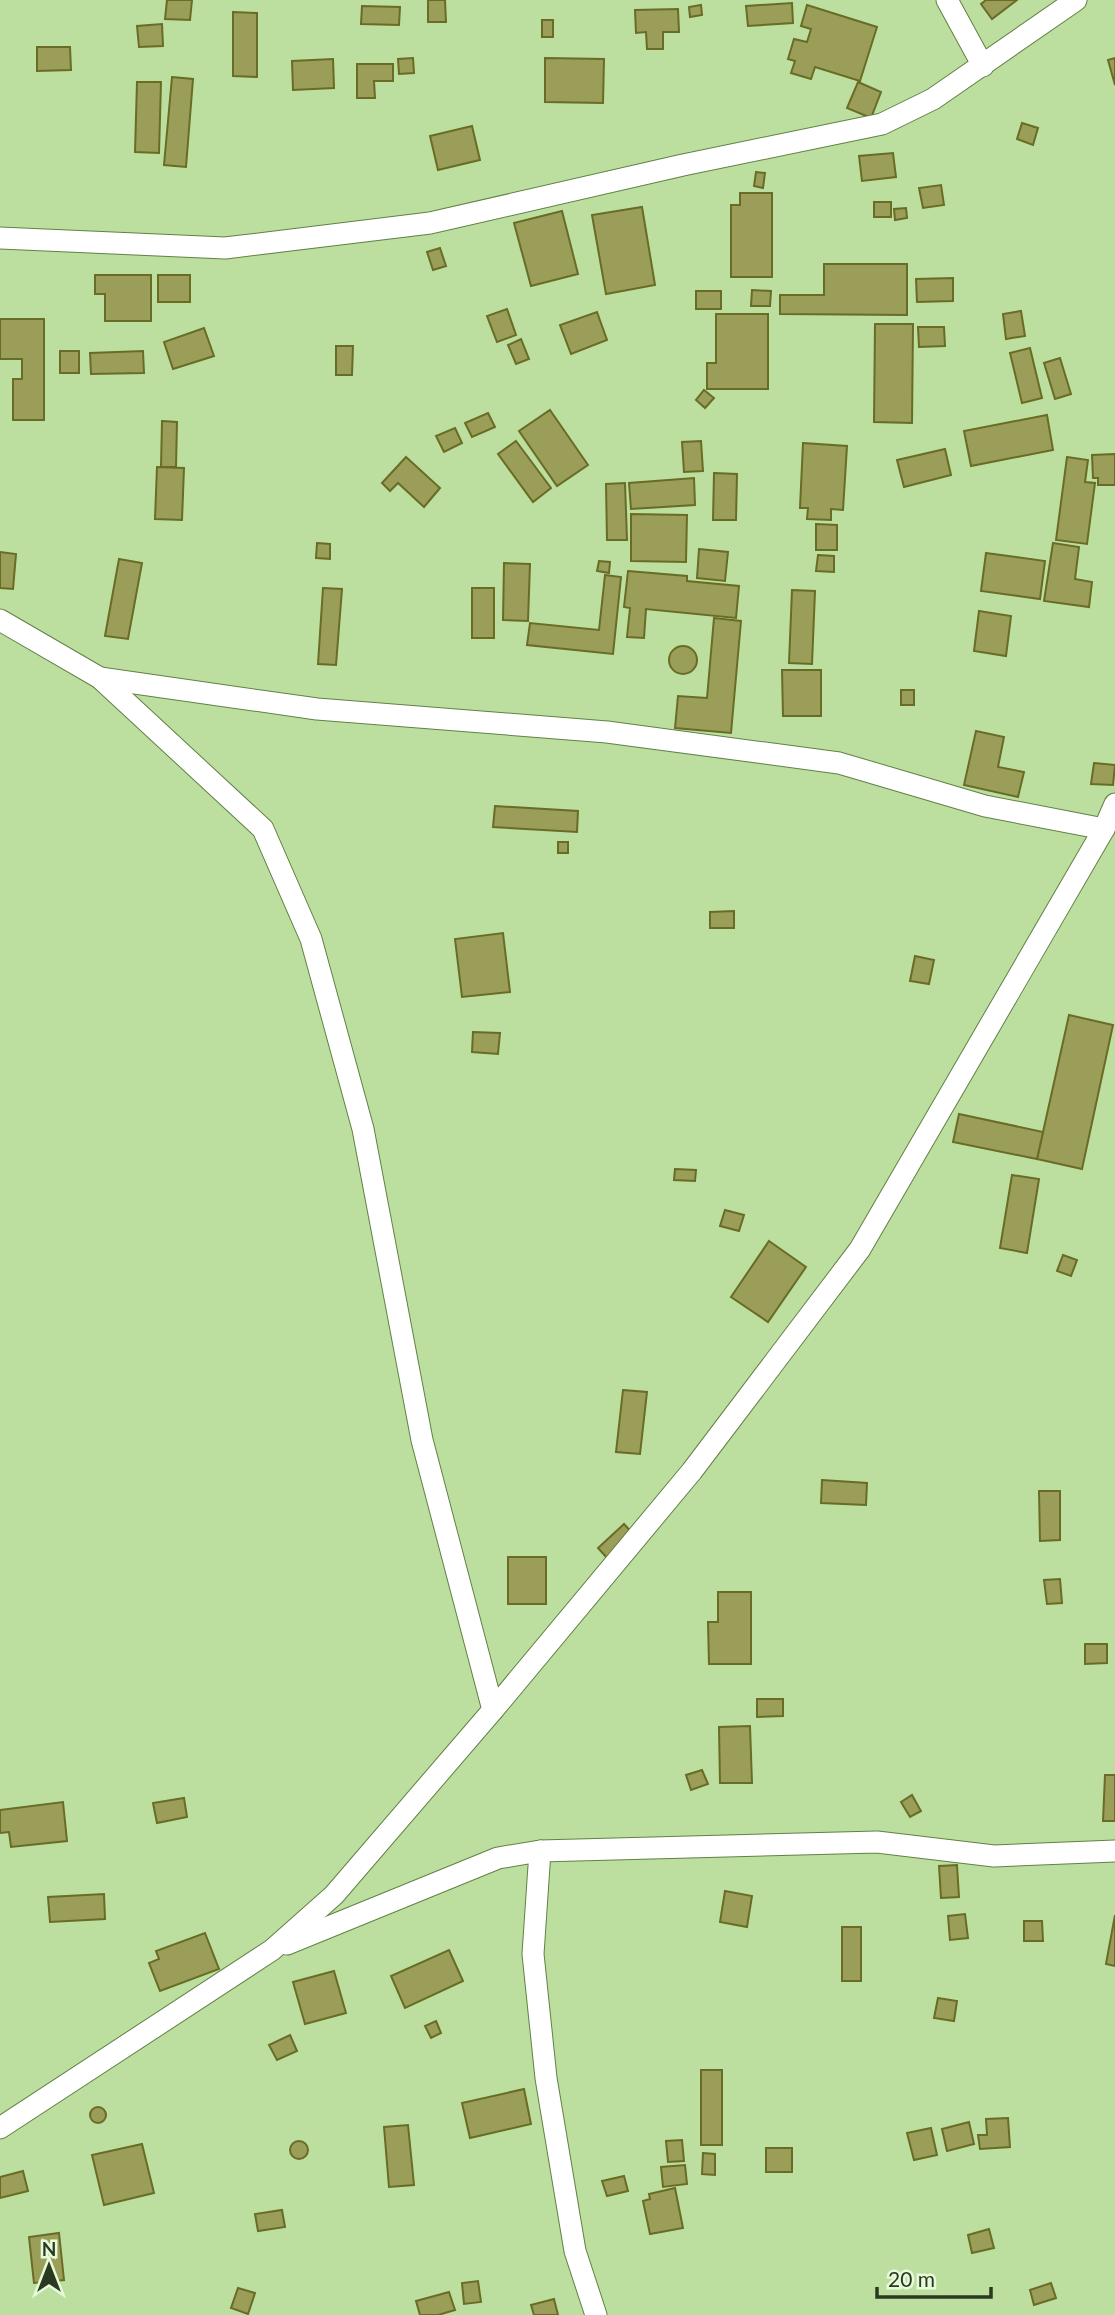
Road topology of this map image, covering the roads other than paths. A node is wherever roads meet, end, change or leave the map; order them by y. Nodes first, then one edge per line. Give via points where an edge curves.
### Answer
1 (947, 0) edge
2 (1076, 0) edge
3 (983, 66) junction
4 (0, 238) edge
5 (0, 620) edge
6 (100, 678) junction
7 (1115, 804) edge
8 (1104, 829) junction
9 (493, 1710) junction
10 (540, 1851) junction
11 (1115, 1852) edge
12 (272, 1950) junction
13 (0, 2128) edge
14 (596, 2315) edge

1 - 3 lane
2 - 3 lane
3 - 4 lane via 933,99 882,124 430,223 225,248
5 - 6 lane
6 - 8 lane via 317,709 607,732 839,764 985,806
6 - 9 lane via 263,829 311,939 363,1129 422,1440
7 - 8 lane
8 - 9 lane via 860,1249 692,1471
9 - 12 lane via 334,1895
10 - 11 lane via 877,1842 993,1856
10 - 12 lane via 498,1858
10 - 14 lane via 533,1954 547,2078 575,2251
12 - 13 lane

